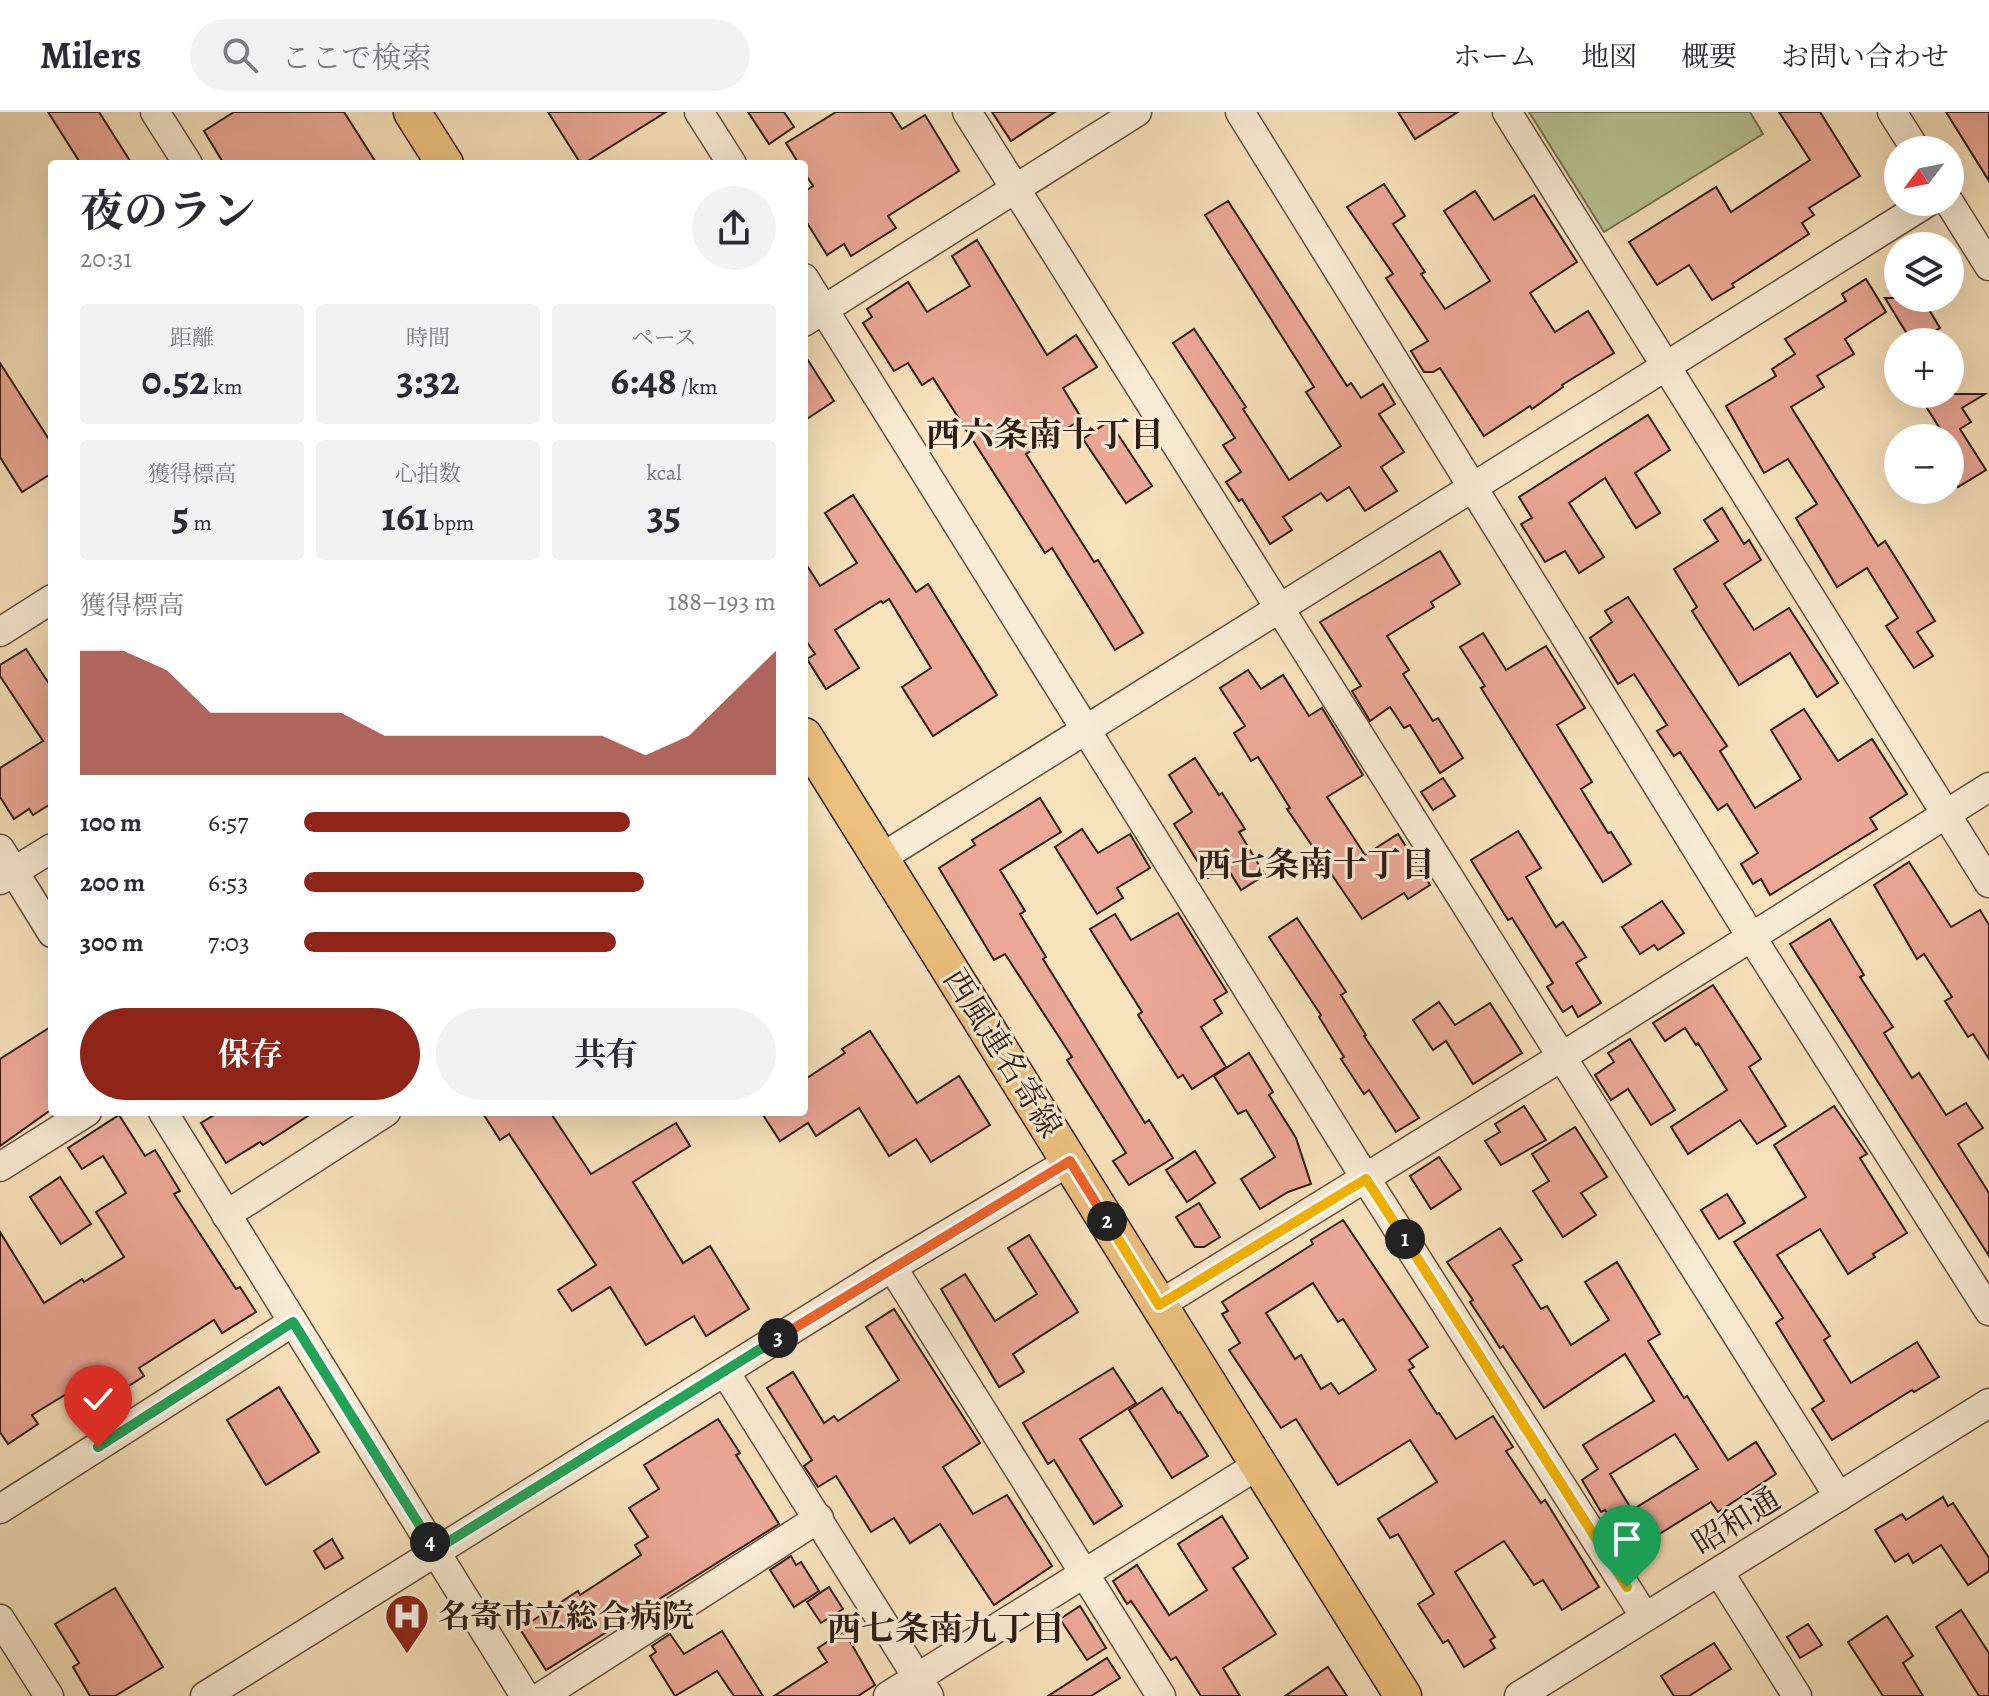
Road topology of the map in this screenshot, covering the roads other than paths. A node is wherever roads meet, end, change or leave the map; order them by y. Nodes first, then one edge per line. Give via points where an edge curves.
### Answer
1 (155, 112) edge
2 (412, 112) edge
3 (699, 112) edge
4 (967, 112) edge
5 (1137, 112) edge
6 (1240, 112) edge
7 (1507, 112) edge
8 (1892, 112) edge
9 (1907, 136) edge
10 (185, 160) edge
11 (442, 160) edge
12 (729, 160) edge
13 (1015, 189) junction
14 (1906, 216) edge
15 (1958, 216) edge
16 (1989, 266) edge
17 (808, 293) edge
18 (814, 316) edge
19 (1665, 367) junction
20 (1473, 489) junction
21 (48, 602) edge
22 (1280, 607) junction
23 (0, 632) edge
24 (1087, 728) junction
25 (808, 742) edge
26 (1989, 787) edge
27 (1945, 814) junction
28 (48, 850) edge
29 (881, 858) junction
30 (5, 867) edge
31 (1989, 883) edge
32 (48, 927) edge
33 (1752, 938) junction
34 (1563, 1056) junction
35 (81, 1116) edge
36 (165, 1116) edge
37 (380, 1116) edge
38 (1070, 1161) junction
39 (0, 1167) edge
40 (1366, 1179) junction
41 (226, 1215) junction
42 (892, 1267) junction
43 (1159, 1305) junction
44 (1989, 1311) edge
45 (293, 1322) junction
46 (725, 1372) junction
47 (1987, 1410) edge
48 (1258, 1465) junction
49 (1839, 1497) junction
50 (0, 1509) edge
51 (819, 1518) junction
52 (435, 1550) junction
53 (1719, 1572) junction
54 (1083, 1574) junction
55 (1645, 1617) junction
56 (0, 1619) edge
57 (923, 1687) edge
58 (49, 1696) edge
59 (205, 1696) edge
60 (525, 1696) edge
61 (542, 1696) edge
62 (888, 1696) edge
63 (1161, 1696) edge
64 (1403, 1696) edge
65 (1519, 1696) edge
66 (1797, 1696) edge

1 - 10 street
2 - 11 main road
3 - 12 street
4 - 13 street
5 - 13 street
6 - 20 street
7 - 19 street
8 - 9 street
13 - 18 street
13 - 22 street
14 - 19 street
15 - 16 street
17 - 18 street
18 - 24 street
19 - 20 street
19 - 27 street
20 - 22 street
20 - 33 street
21 - 23 street
22 - 24 street
22 - 34 street
24 - 29 street
24 - 40 street
25 - 29 main road, 西風連名寄線
26 - 27 street
27 - 31 street
27 - 33 street
28 - 30 street
29 - 38 main road, 西風連名寄線
30 - 32 street
33 - 34 street
33 - 44 street
34 - 40 street
34 - 49 street
35 - 39 street
36 - 41 street
37 - 41 street
38 - 42 street
38 - 43 main road, 西風連名寄線
40 - 43 street
40 - 55 street
41 - 45 street
42 - 46 street
42 - 54 street
43 - 48 main road, 西風連名寄線
45 - 50 street
45 - 52 street
46 - 51 street
46 - 52 street
47 - 49 street, 昭和通
48 - 54 street
48 - 64 main road, 西風連名寄線
49 - 53 street, 昭和通
51 - 57 street
51 - 61 street
52 - 59 street
52 - 60 street
53 - 55 street, 昭和通
53 - 66 street
54 - 57 street
54 - 63 street
55 - 65 street, 昭和通
56 - 58 street
57 - 62 street

